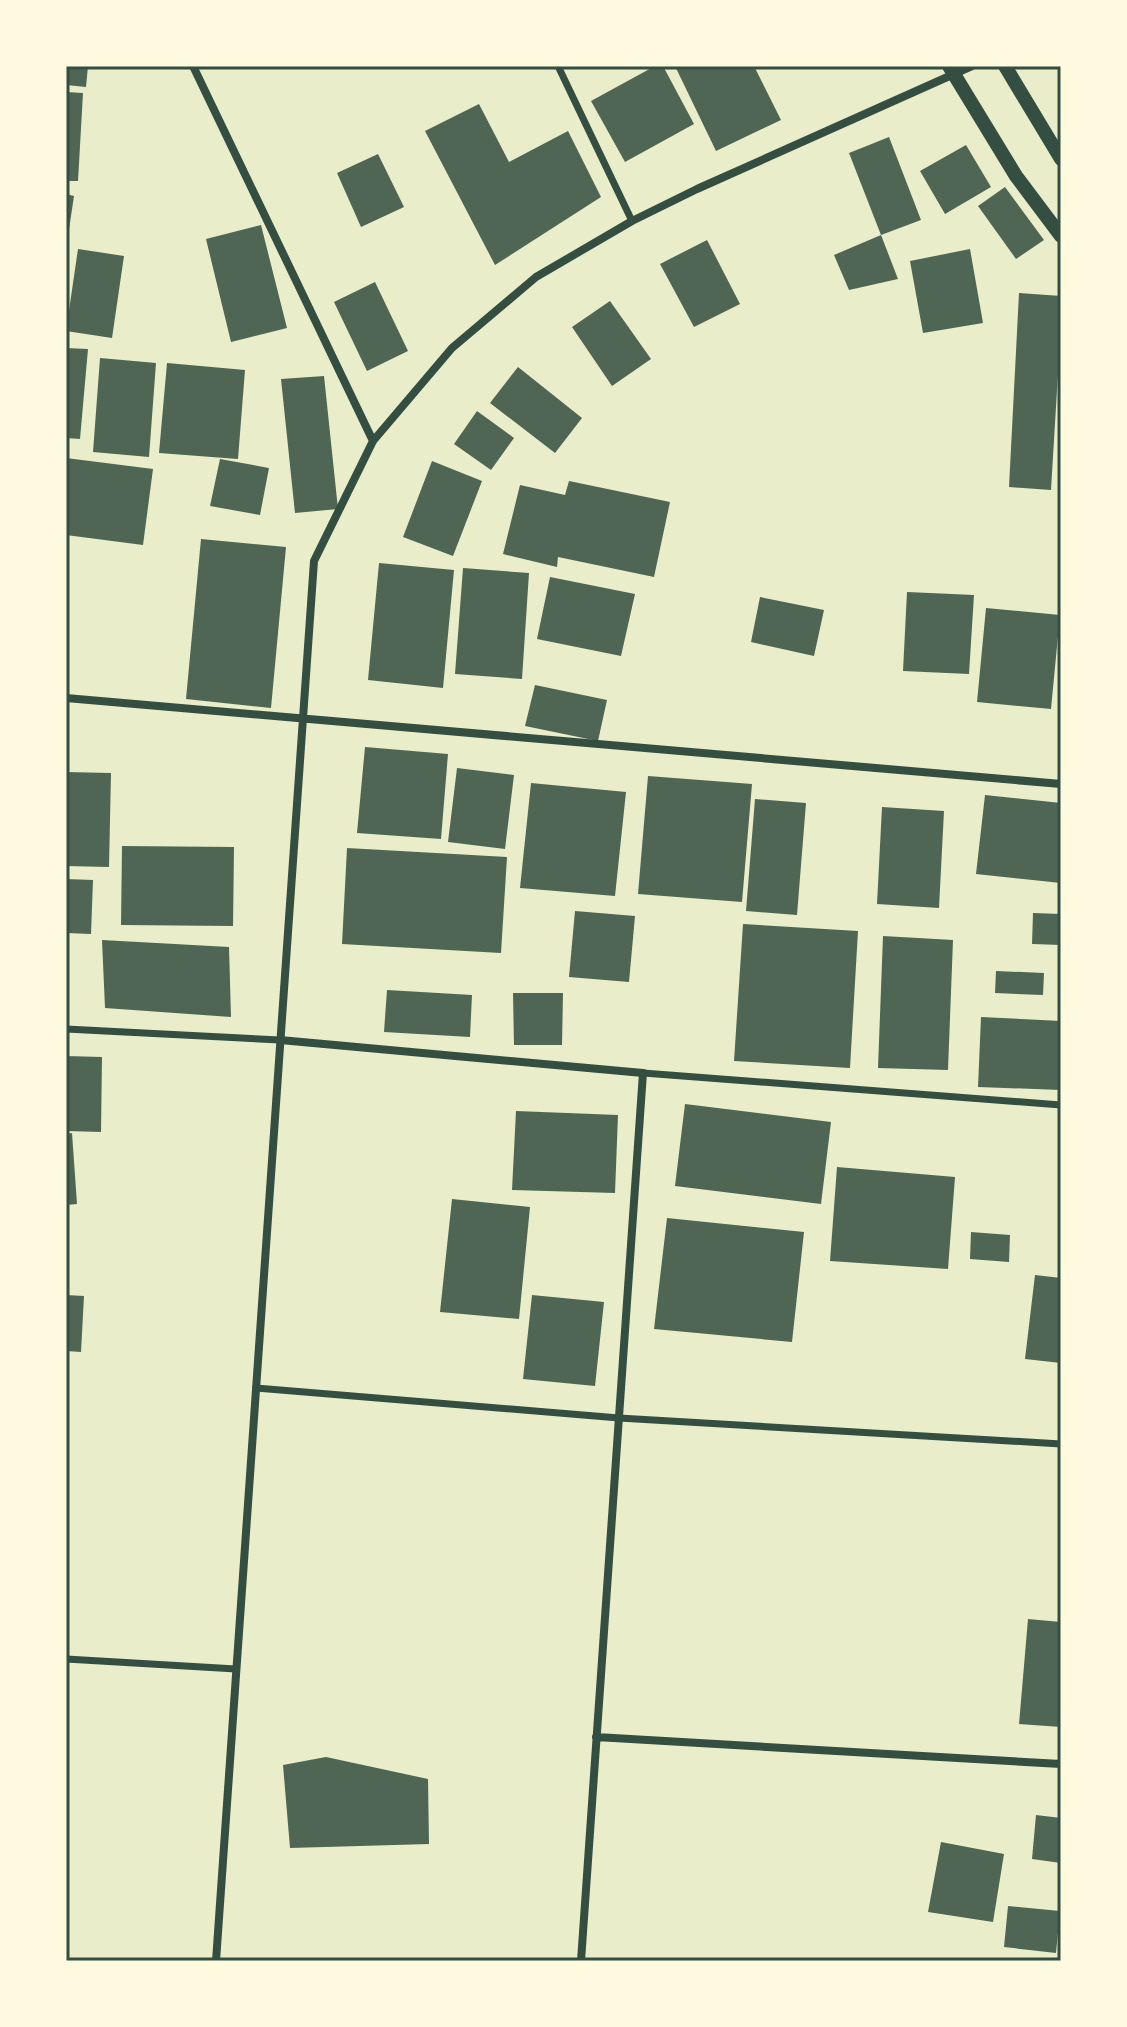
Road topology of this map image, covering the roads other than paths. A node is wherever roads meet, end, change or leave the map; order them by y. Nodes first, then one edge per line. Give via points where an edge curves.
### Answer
1 (193, 66) edge
2 (558, 66) edge
3 (972, 66) edge
4 (1005, 66) edge
5 (951, 70) edge
6 (1061, 159) edge
7 (632, 221) junction
8 (1061, 236) edge
9 (373, 441) junction
10 (66, 698) edge
11 (303, 718) junction
12 (1061, 784) edge
13 (66, 1029) edge
14 (280, 1040) junction
15 (643, 1073) junction
16 (1061, 1105) edge
17 (256, 1388) junction
18 (619, 1418) junction
19 (1061, 1444) edge
20 (66, 1659) edge
21 (236, 1669) junction
22 (596, 1737) junction
23 (1061, 1764) edge
24 (216, 1961) edge
25 (581, 1961) edge

1 - 9 street
2 - 7 street
3 - 5 street
4 - 6 street
5 - 7 street
5 - 8 street via 1016,176
7 - 9 street via 536,277 512,297 452,348
9 - 11 street via 314,561
10 - 11 street
11 - 12 street
11 - 14 street
13 - 14 street
14 - 15 street
14 - 17 street
15 - 16 street
15 - 18 street
17 - 18 street
17 - 21 street
18 - 19 street
18 - 22 street
20 - 21 street
21 - 24 street
22 - 23 street
22 - 25 street

